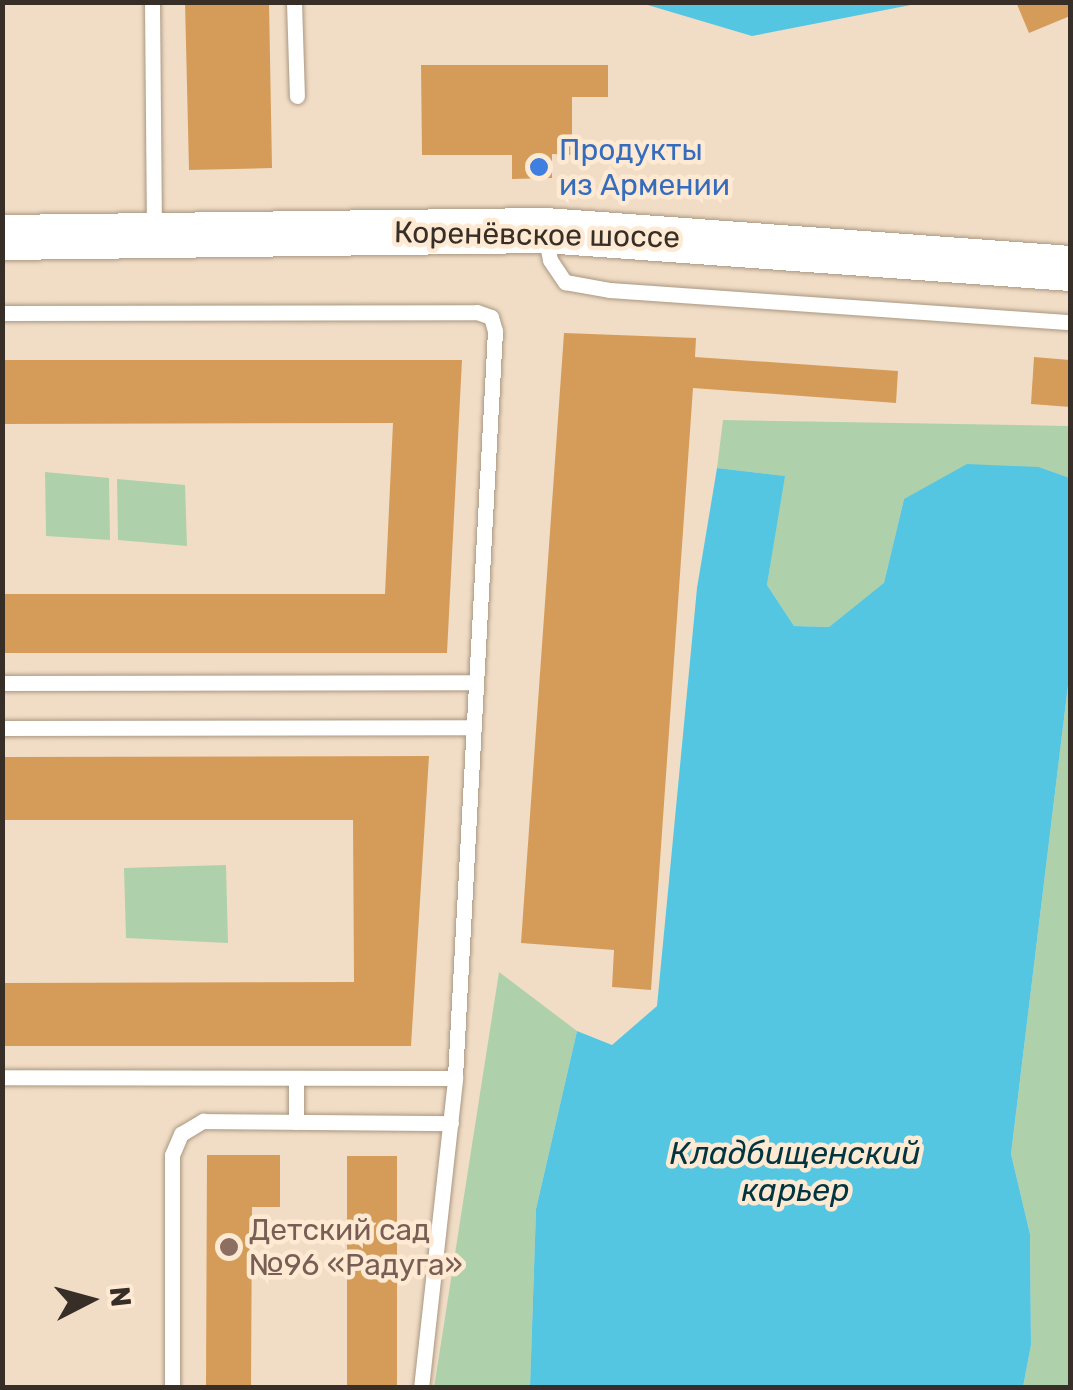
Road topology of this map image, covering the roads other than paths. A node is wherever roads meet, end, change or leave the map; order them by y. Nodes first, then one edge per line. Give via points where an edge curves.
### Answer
1 (152, 2) edge
2 (294, 2) edge
3 (296, 96) dead end
4 (544, 230) junction
5 (154, 236) junction
6 (2, 237) edge
7 (1070, 268) edge
8 (2, 313) edge
9 (1070, 322) edge
10 (476, 682) junction
11 (2, 683) edge
12 (474, 727) junction
13 (2, 728) edge
14 (2, 1077) edge
15 (296, 1078) junction
16 (455, 1078) junction
17 (296, 1122) junction
18 (451, 1123) junction
19 (172, 1388) edge
20 (421, 1388) edge

1 - 5 lane
2 - 3 lane
4 - 5 main road, Коренёвское шоссе
4 - 7 main road, Коренёвское шоссе
4 - 9 lane via 550,260 565,282 610,290
5 - 6 main road, Коренёвское шоссе
8 - 10 lane via 491,317
10 - 11 lane
10 - 12 lane
12 - 13 lane
12 - 16 lane
14 - 15 lane
15 - 16 lane
15 - 17 lane
16 - 18 lane
17 - 18 lane
17 - 19 lane via 202,1121 181,1134 172,1155
18 - 20 lane

